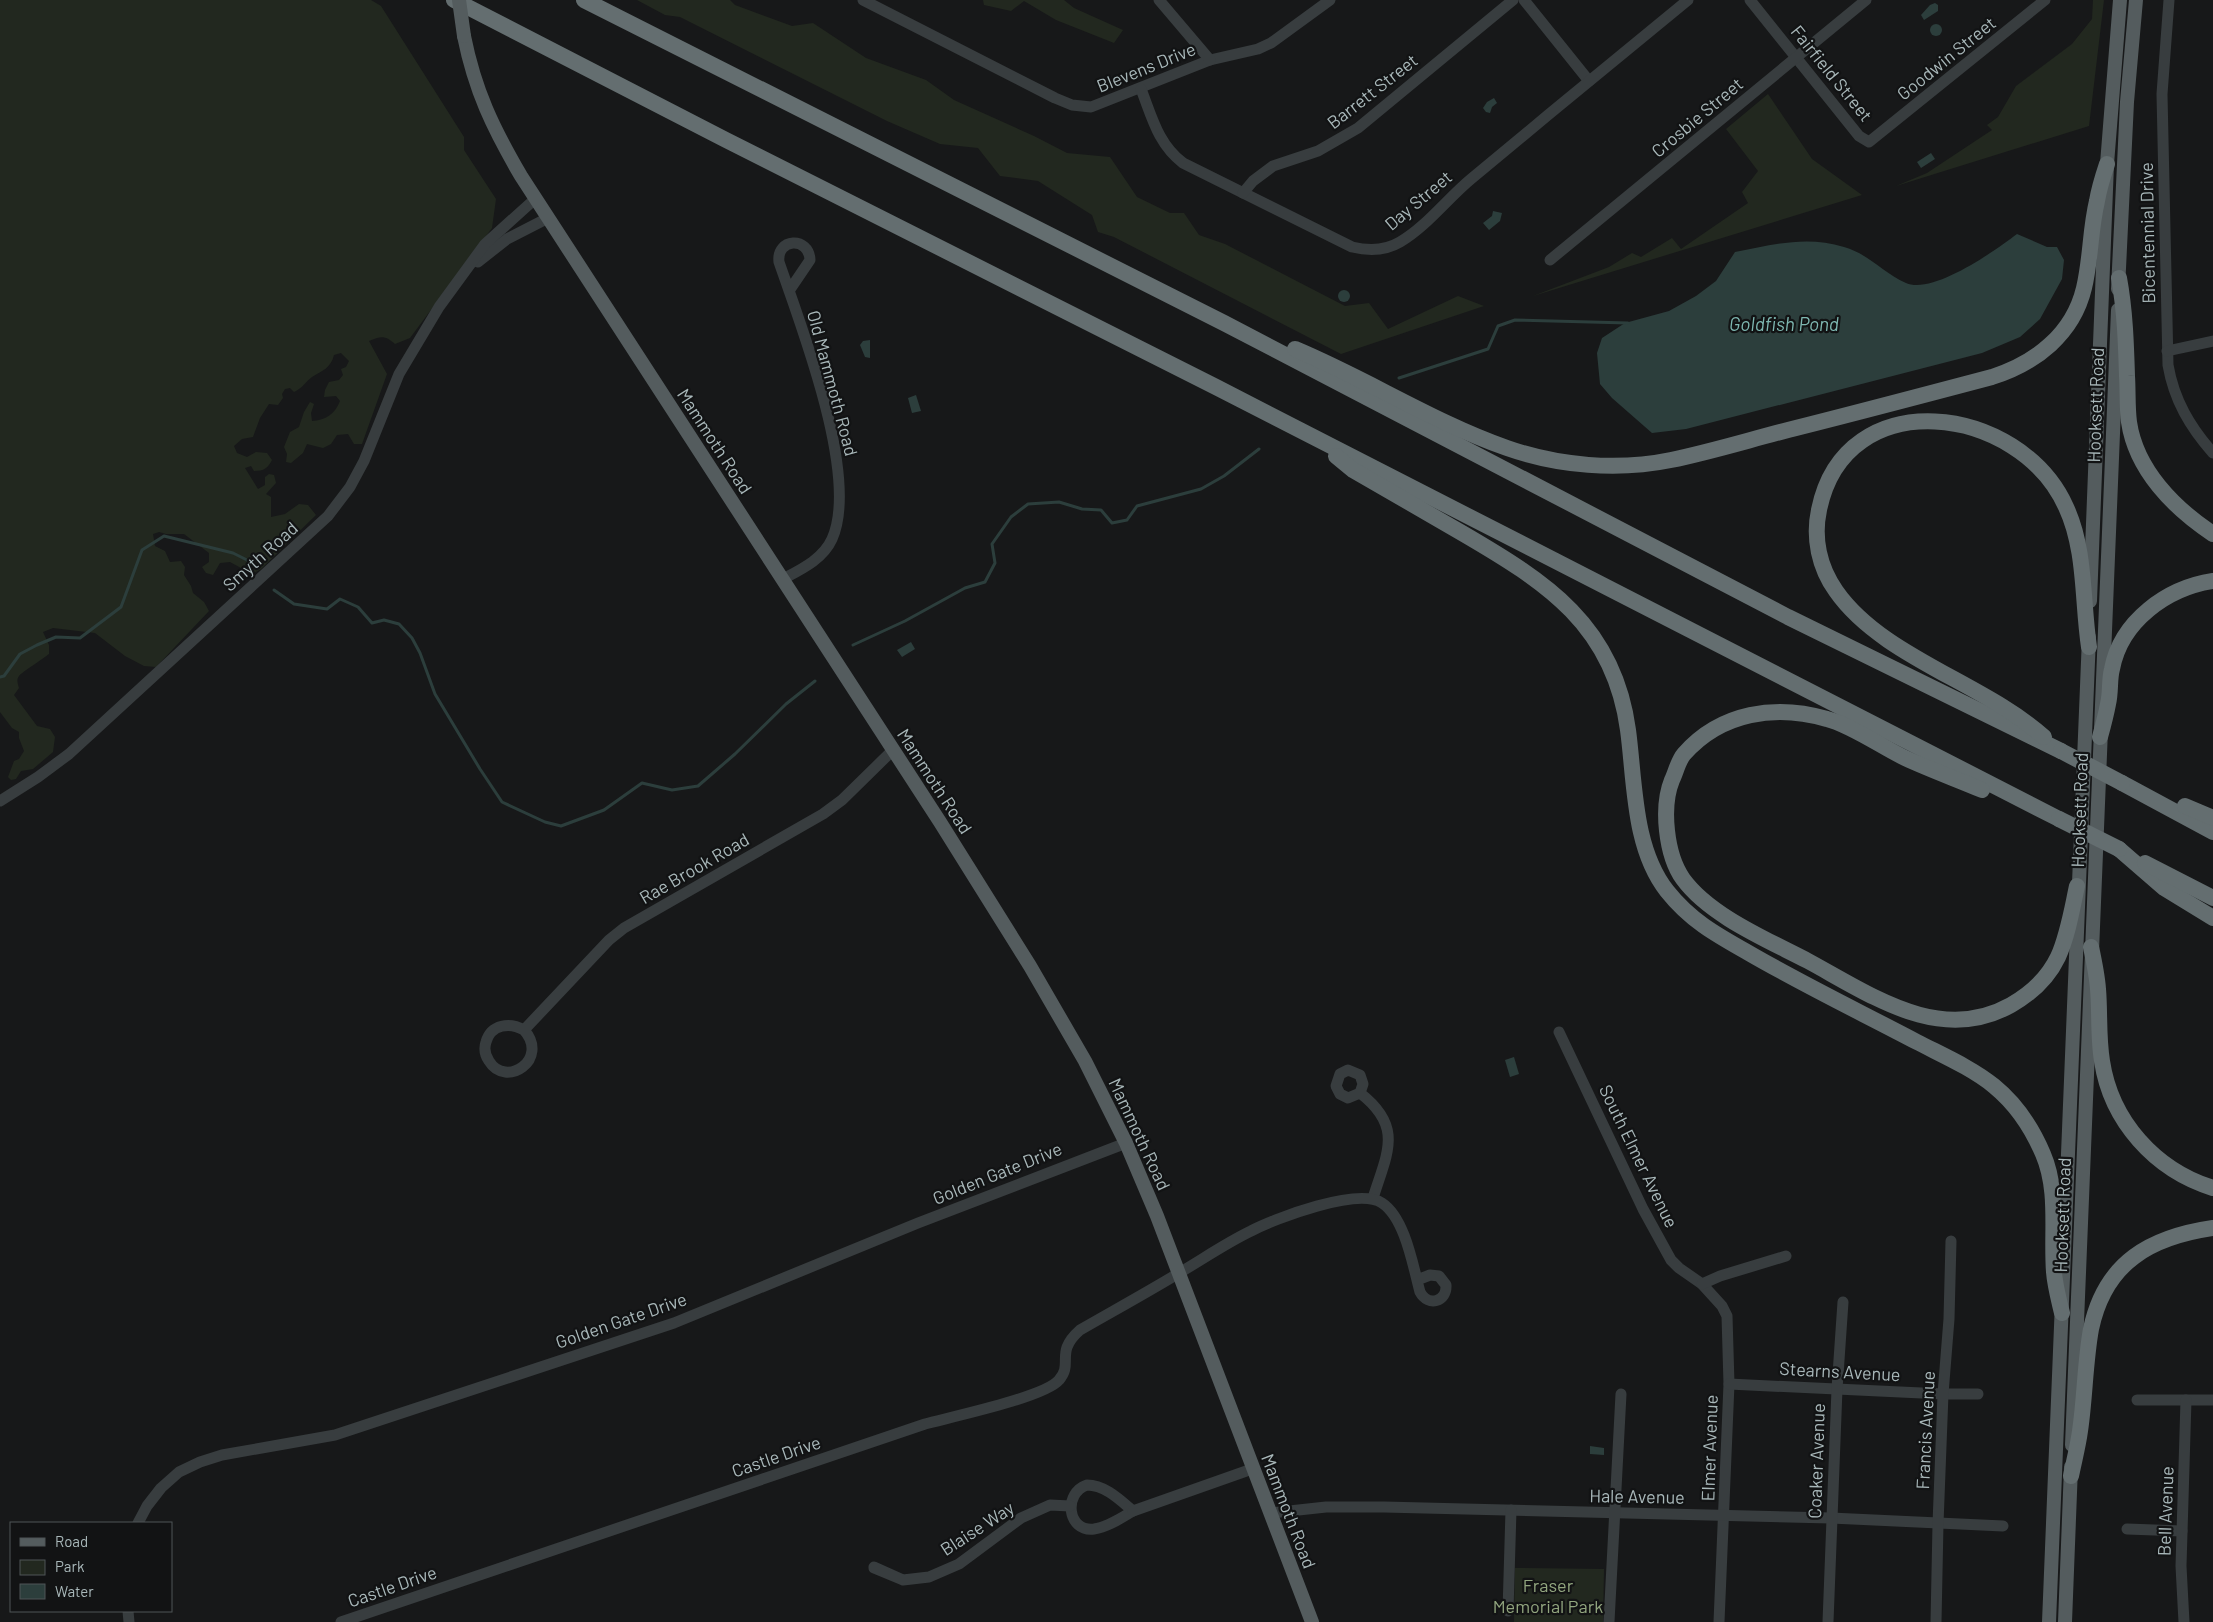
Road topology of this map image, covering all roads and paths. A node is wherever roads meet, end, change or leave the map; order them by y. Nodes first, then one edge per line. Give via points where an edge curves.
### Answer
1 (454, 0) edge
2 (459, 0) edge
3 (584, 0) edge
4 (863, 0) edge
5 (1159, 0) edge
6 (1330, 0) edge
7 (1513, 0) edge
8 (1524, 0) edge
9 (1688, 0) edge
10 (1750, 0) edge
11 (1866, 0) edge
12 (2045, 0) edge
13 (2120, 0) edge
14 (2136, 0) edge
15 (2168, 0) edge
16 (1797, 57) junction
17 (1210, 60) junction
18 (1589, 81) junction
19 (1141, 89) junction
20 (1869, 142) joint
21 (2107, 164) junction
22 (1243, 193) junction
23 (535, 199) junction
24 (548, 218) junction
25 (1550, 260) dead end
26 (465, 273) junction
27 (2119, 278) junction
28 (789, 291) dead end
29 (1224, 323) junction
30 (2213, 341) edge
31 (2167, 351) junction
32 (1309, 435) junction
33 (2213, 453) edge
34 (2213, 534) edge
35 (783, 579) junction
36 (2213, 581) edge
37 (2089, 647) junction
38 (2100, 737) junction
39 (893, 750) junction
40 (2061, 751) junction
41 (2122, 783) junction
42 (0, 800) edge
43 (2023, 800) junction
44 (2213, 818) edge
45 (2213, 832) edge
46 (2119, 849) junction
47 (2077, 886) junction
48 (2213, 898) edge
49 (2213, 918) edge
50 (2092, 947) junction
51 (524, 1030) junction
52 (1560, 1032) dead end
53 (1360, 1092) dead end
54 (1126, 1143) junction
55 (2213, 1188) edge
56 (1373, 1198) junction
57 (2213, 1228) edge
58 (1950, 1241) dead end
59 (1786, 1256) dead end
60 (1179, 1274) junction
61 (1417, 1280) dead end
62 (1702, 1284) junction
63 (1843, 1302) dead end
64 (2062, 1313) junction
65 (1729, 1384) junction
66 (1837, 1390) junction
67 (1621, 1394) dead end
68 (1943, 1394) junction
69 (1978, 1394) dead end
70 (2137, 1400) dead end
71 (2186, 1400) junction
72 (2213, 1400) edge
73 (1252, 1469) junction
74 (2071, 1476) junction
75 (1070, 1506) junction
76 (1511, 1510) junction
77 (1133, 1511) junction
78 (1271, 1514) junction
79 (1615, 1514) junction
80 (1724, 1516) junction
81 (1831, 1518) junction
82 (139, 1522) edge
83 (1938, 1524) junction
84 (2003, 1526) dead end
85 (2127, 1529) dead end
86 (2182, 1531) junction
87 (903, 1580) dead end
88 (1508, 1611) dead end
89 (341, 1622) edge
90 (1312, 1622) edge
91 (1610, 1622) edge
92 (1719, 1622) edge
93 (1828, 1622) edge
94 (1936, 1622) edge
95 (2048, 1622) edge
96 (2065, 1622) edge
97 (2184, 1622) edge

1 - 32 highway
2 - 23 main road, Mammoth Road, bridge via 476,85 502,143
3 - 29 highway
4 - 19 street, Blevens Drive via 1063,102 1091,107
5 - 17 street
6 - 17 street, Blevens Drive via 1258,49
7 - 22 street, Barrett Street via 1358,128 1318,152 1273,166
8 - 18 street
9 - 18 street, Day Street
10 - 16 street, Fairfield Street
11 - 16 street, Crosbie Street
12 - 20 street, Goodwin Street
13 - 21 main road, Hooksett Road
14 - 27 main road, Hooksett Road via 2127,102
15 - 31 street, Bicentennial Drive via 2162,94
16 - 20 street, Fairfield Street via 1859,136
16 - 25 street, Crosbie Street
17 - 19 street, Blevens Drive
18 - 22 street, Day Street via 1466,183 1411,234 1382,249 1352,247
19 - 22 street, Day Street via 1161,139 1170,152 1183,163
21 - 29 highway via 2096,202 2079,304 2055,341 2027,363 1964,385 1669,461 1616,466 1561,462 1507,448 1460,429 1311,356
21 - 37 main road, Hooksett Road
23 - 24 main road, Mammoth Road
23 - 26 street, Smyth Road via 485,244
24 - 26 street, Smyth Road via 507,239
24 - 35 main road, Mammoth Road
26 - 42 street, Smyth Road via 408,357 364,461 332,511 69,754
27 - 34 highway via 2125,312 2129,421 2136,446 2161,489 2196,523
27 - 38 main road, Hooksett Road
28 - 35 street, Old Mammoth Road via 820,387 840,488 838,522 826,549
29 - 40 highway via 1788,617
30 - 31 street
31 - 33 street, Bicentennial Drive via 2170,378 2177,399 2187,419
32 - 43 highway
32 - 64 highway via 1353,470 1516,565 1563,600 1580,620 1606,658 1622,700 1639,826 1647,855 1665,889 1698,923 1770,965 1955,1062 1994,1085 2008,1099 2033,1133 2050,1173 2054,1274
35 - 39 main road, Mammoth Road
36 - 38 highway via 2185,587 2166,597 2150,608 2125,636 2112,668 2109,702
37 - 40 highway via 2077,540 2056,488 2031,459 1998,436 1963,425 1926,421 1886,429 1869,437 1844,458 1825,490 1817,519 1822,564 1837,592 1849,608 1877,632 2013,712
37 - 47 main road, Hooksett Road
38 - 50 main road, Hooksett Road
39 - 51 street, Rae Brook Road via 823,814 624,928
39 - 54 main road, Mammoth Road via 1035,973 1085,1061
40 - 41 highway, bridge
41 - 44 highway
41 - 45 highway
43 - 46 highway, bridge
43 - 47 highway via 1995,796 1905,758 1829,719 1784,711 1751,713 1713,729 1683,755 1670,786 1666,822 1674,861 1682,878 1702,899 1735,922 1855,986 1899,1008 1936,1020 1954,1021 1990,1015 2025,997 2038,986 2059,956
46 - 48 highway
46 - 49 highway via 2164,888
47 - 64 main road, Hooksett Road
50 - 55 highway via 2098,989 2101,1060 2112,1101 2129,1128 2154,1155 2186,1177
50 - 74 main road, Hooksett Road
51 - 51 street via 533,1050 527,1064 514,1072 492,1066 485,1052 488,1036 501,1026 517,1026
52 - 62 street, South Elmer Avenue via 1643,1210 1671,1260
53 - 56 street via 1380,1111 1387,1128 1386,1157
54 - 60 main road, Mammoth Road
54 - 82 street, Golden Gate Drive via 918,1223 674,1323 335,1435 222,1455 200,1462 179,1472 161,1488
56 - 60 street, Castle Drive via 1345,1200 1280,1218 1228,1243
56 - 61 street via 1382,1202 1395,1216
57 - 74 highway via 2156,1242 2120,1269 2108,1286 2091,1329 2080,1432
58 - 68 street, Francis Avenue via 1950,1319
59 - 62 street
60 - 73 main road, Mammoth Road
60 - 89 street, Castle Drive via 1076,1334 1065,1349 1065,1368 1061,1378 1044,1390 925,1424
62 - 65 street, Elmer Avenue via 1727,1316
63 - 66 street, Coaker Avenue
64 - 95 main road, Hooksett Road
65 - 66 street, Stearns Avenue
65 - 80 street, Elmer Avenue
66 - 68 street, Stearns Avenue
66 - 81 street, Coaker Avenue
67 - 79 street
68 - 69 street, Stearns Avenue
68 - 83 street, Francis Avenue
70 - 71 street
71 - 72 street
71 - 86 street, Bell Avenue
73 - 77 street
73 - 78 main road, Mammoth Road
74 - 96 main road, Hooksett Road
75 - 77 street via 1079,1525 1094,1529
75 - 77 street via 1076,1491 1093,1485 1118,1498
75 - 87 street, Blaise Way via 1050,1505 1021,1518 959,1564 929,1577
76 - 78 street, Hale Avenue via 1326,1507
76 - 79 street, Hale Avenue
76 - 88 street
78 - 90 main road, Mammoth Road
79 - 80 street, Hale Avenue
79 - 91 street
80 - 81 street, Hale Avenue
80 - 92 street, Elmer Avenue
81 - 83 street, Hale Avenue
81 - 93 street, Coaker Avenue
83 - 84 street, Hale Avenue
83 - 94 street, Francis Avenue
85 - 86 street
86 - 97 street, Bell Avenue

